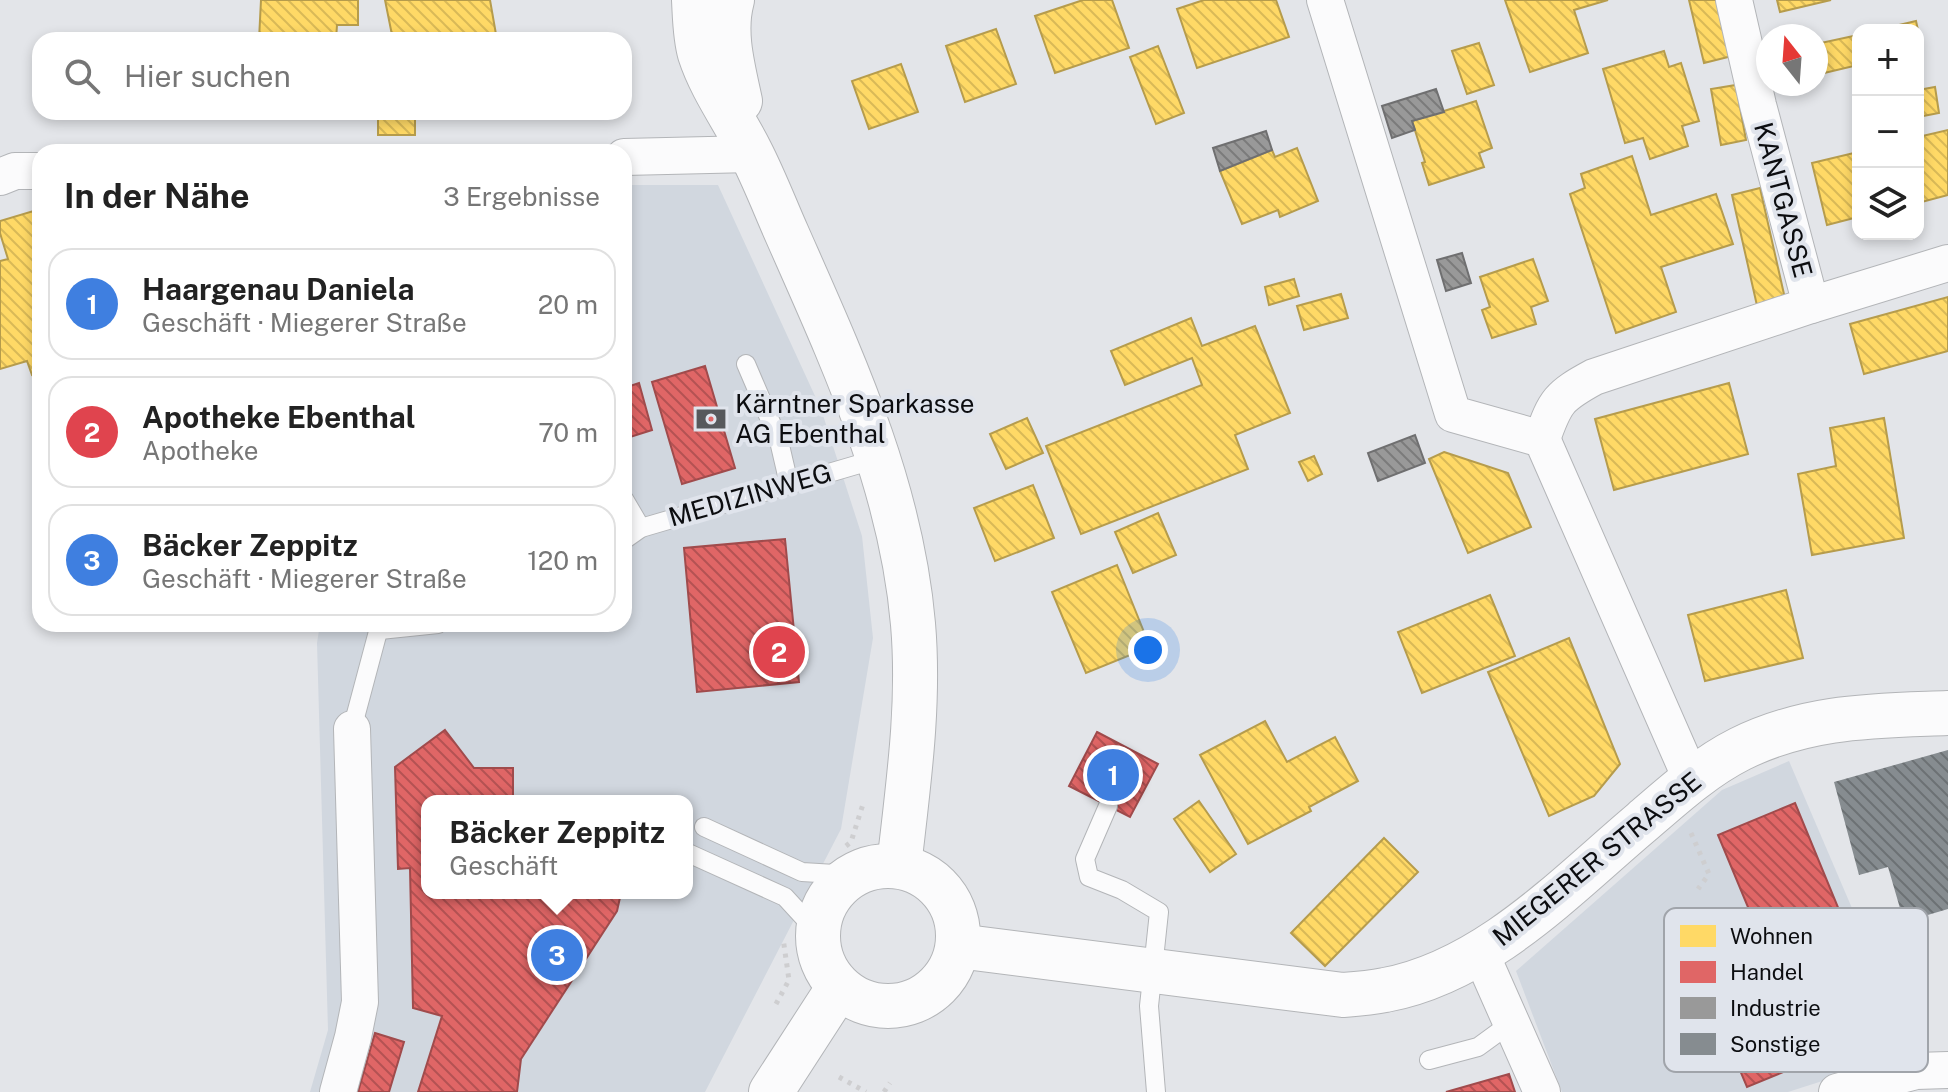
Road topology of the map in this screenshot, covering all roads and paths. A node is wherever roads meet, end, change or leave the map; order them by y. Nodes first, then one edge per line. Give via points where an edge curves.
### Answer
1 (694, 0) edge
2 (732, 0) edge
3 (1325, 0) edge
4 (1734, 0) edge
5 (752, 154) junction
6 (632, 157) edge
7 (32, 171) edge
8 (0, 177) edge
9 (1948, 263) edge
10 (1811, 305) junction
11 (746, 364) dead end
12 (1542, 439) junction
13 (880, 458) junction
14 (789, 484) junction
15 (632, 513) edge
16 (641, 528) junction
17 (632, 534) edge
18 (379, 632) edge
19 (1948, 713) edge
20 (352, 729) joint
21 (865, 797) dead end
22 (1689, 802) junction
23 (1108, 806) dead end
24 (704, 827) dead end
25 (693, 855) edge
26 (899, 866) junction
27 (802, 872) junction
28 (852, 875) junction
29 (1698, 889) dead end
30 (785, 897) junction
31 (818, 933) junction
32 (958, 946) junction
33 (1480, 952) junction
34 (1151, 971) junction
35 (839, 987) junction
36 (769, 1017) dead end
37 (1511, 1023) junction
38 (1429, 1060) dead end
39 (1948, 1070) edge
40 (1928, 1071) edge
41 (1912, 1072) edge
42 (839, 1077) dead end
43 (890, 1083) dead end
44 (338, 1092) edge
45 (771, 1092) edge
46 (866, 1092) edge
47 (884, 1092) edge
48 (1156, 1092) edge
49 (1542, 1092) edge
50 (1837, 1092) edge

1 - 5 main road via 700,53
2 - 5 main road via 731,61
3 - 12 street via 1453,414
4 - 10 street, KANTGASSE
5 - 6 street
5 - 13 main road
7 - 8 street
9 - 10 street, KANTGASSE
10 - 12 street, KANTGASSE via 1594,377 1566,393 1552,410
11 - 14 lane via 779,441
12 - 22 street
13 - 14 lane, MEDIZINWEG
13 - 26 main road via 905,560 913,625 913,734
14 - 16 lane, MEDIZINWEG
15 - 16 lane
16 - 17 lane, MEDIZINWEG
18 - 20 lane
19 - 22 main road, MIEGERER STRASSE via 1843,717 1789,730 1739,750
20 - 44 street via 360,1002
21 - 27 path via 851,842
22 - 29 path via 1709,874
22 - 33 main road, MIEGERER STRASSE
23 - 34 lane via 1085,859 1089,877 1159,912
24 - 27 lane
25 - 30 lane
26 - 28 main road
26 - 32 main road via 924,876 945,894 956,918
27 - 28 lane
28 - 31 main road via 827,900
30 - 31 lane
30 - 36 path via 783,941 789,980
31 - 35 main road via 823,963
32 - 34 main road, MIEGERER STRASSE
32 - 35 main road via 947,974 925,995 896,1006 866,1003
33 - 34 main road, MIEGERER STRASSE via 1424,979 1343,995
33 - 37 street
34 - 48 lane
35 - 45 main road
37 - 38 lane via 1478,1047
37 - 49 street
39 - 40 street
41 - 50 street
42 - 46 path
43 - 47 path

